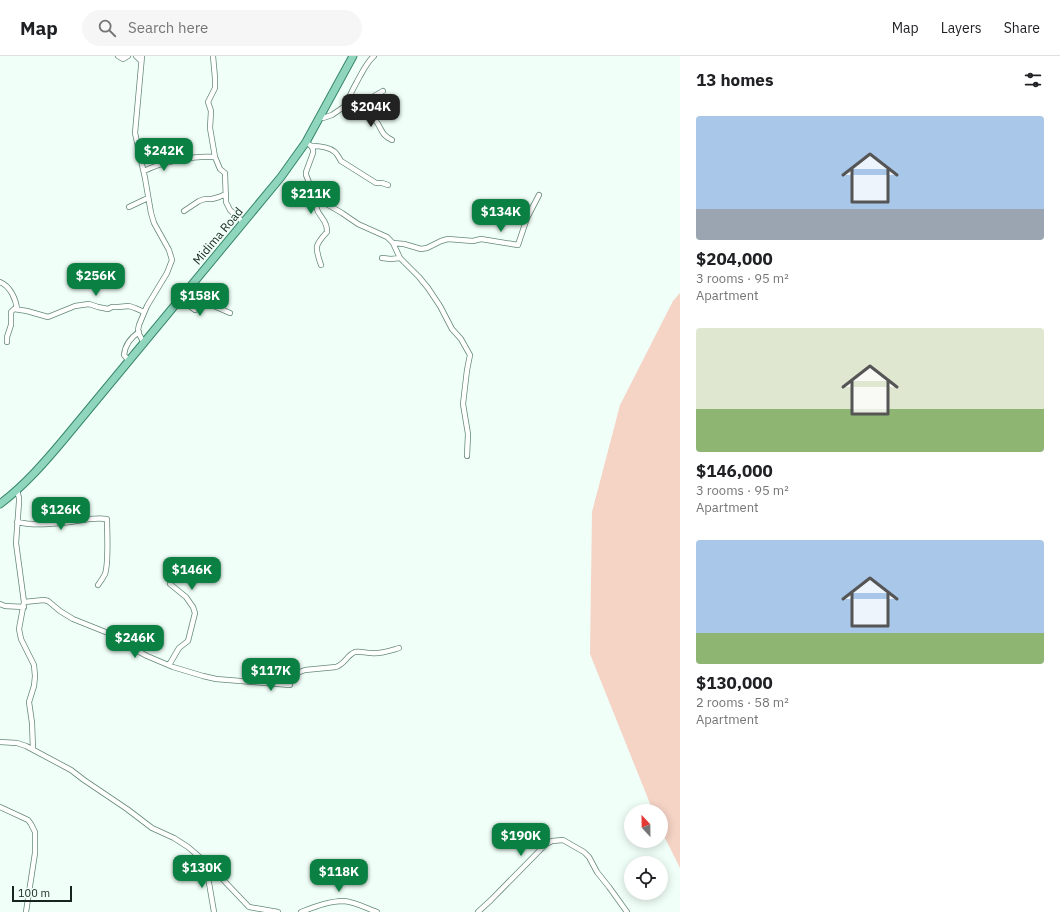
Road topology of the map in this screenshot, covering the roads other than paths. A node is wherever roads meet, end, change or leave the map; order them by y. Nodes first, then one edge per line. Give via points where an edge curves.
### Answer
1 (118, 56) edge
2 (128, 56) edge
3 (136, 56) edge
4 (213, 56) edge
5 (353, 56) edge
6 (374, 56) edge
7 (141, 59) edge
8 (383, 91) dead end
9 (358, 102) junction
10 (347, 105) junction
11 (319, 116) junction
12 (392, 140) dead end
13 (309, 144) junction
14 (215, 157) junction
15 (144, 171) junction
16 (388, 185) dead end
17 (226, 194) junction
18 (539, 195) dead end
19 (148, 198) junction
20 (318, 200) junction
21 (129, 207) dead end
22 (184, 211) dead end
23 (243, 222) junction
24 (393, 243) junction
25 (382, 258) dead end
26 (400, 258) junction
27 (321, 265) dead end
28 (0, 282) edge
29 (180, 299) junction
30 (16, 309) junction
31 (144, 312) junction
32 (230, 313) dead end
33 (138, 332) junction
34 (7, 342) dead end
35 (144, 343) junction
36 (129, 361) junction
37 (468, 456) dead end
38 (17, 490) junction
39 (0, 504) edge
40 (17, 522) junction
41 (170, 584) dead end
42 (98, 585) dead end
43 (0, 604) edge
44 (24, 604) junction
45 (399, 648) dead end
46 (169, 665) junction
47 (255, 682) junction
48 (290, 685) dead end
49 (0, 742) edge
50 (33, 749) junction
51 (0, 807) edge
52 (210, 866) junction
53 (26, 912) edge
54 (214, 912) edge
55 (278, 912) edge
56 (301, 912) edge
57 (377, 912) edge
58 (478, 912) edge
59 (627, 912) edge

1 - 2 street via 123,59
3 - 7 street
4 - 14 street via 215,88 208,102
5 - 11 main road, Midima Road
6 - 10 street via 356,83
7 - 15 street via 135,133
8 - 9 street
9 - 10 street
9 - 12 street
10 - 11 street via 323,118
11 - 13 main road, Midima Road
13 - 16 street via 332,150 337,153 339,160 370,180
13 - 20 street via 314,152 306,175
13 - 23 main road, Midima Road
14 - 15 street via 185,159 153,166
14 - 17 street via 220,169 225,173
15 - 19 street
17 - 22 street via 212,199 206,198
17 - 23 street via 230,210
18 - 24 street via 527,218 518,245 481,239 448,239 421,249
19 - 21 street
19 - 31 street via 154,223 172,260
20 - 24 street via 358,224 387,237
20 - 27 street via 318,213 326,224 327,232 317,245 316,252
23 - 29 main road, Midima Road
24 - 26 street
25 - 26 street
26 - 37 street via 428,288 470,355 463,404 468,429
28 - 30 street via 13,296
29 - 32 street via 195,310 208,304
29 - 35 main road, Midima Road
30 - 31 street via 48,317 74,306 89,304 108,309 129,306
30 - 34 street via 11,312
31 - 33 street
33 - 35 street
33 - 36 street via 126,346 124,355
35 - 36 main road, Midima Road
36 - 38 main road, Midima Road via 48,458
38 - 39 main road, Midima Road
38 - 40 street
40 - 42 street via 43,524 107,518 106,570
40 - 44 street via 16,543
41 - 46 street via 186,597 194,607 195,613 188,641 179,648
43 - 44 street
44 - 46 street via 48,601 68,616 113,635 142,654
44 - 50 street via 20,635 35,669 34,686 29,702
45 - 47 street via 382,653 357,652 340,666 277,674
46 - 47 street via 209,678
47 - 48 street
49 - 50 street via 21,744
50 - 52 street via 71,770 156,830 174,838
51 - 53 street via 28,820 35,832 35,853
52 - 54 street via 208,877
52 - 55 street via 249,907
56 - 57 street via 326,903 343,901
58 - 59 street via 546,844 562,840 586,854

